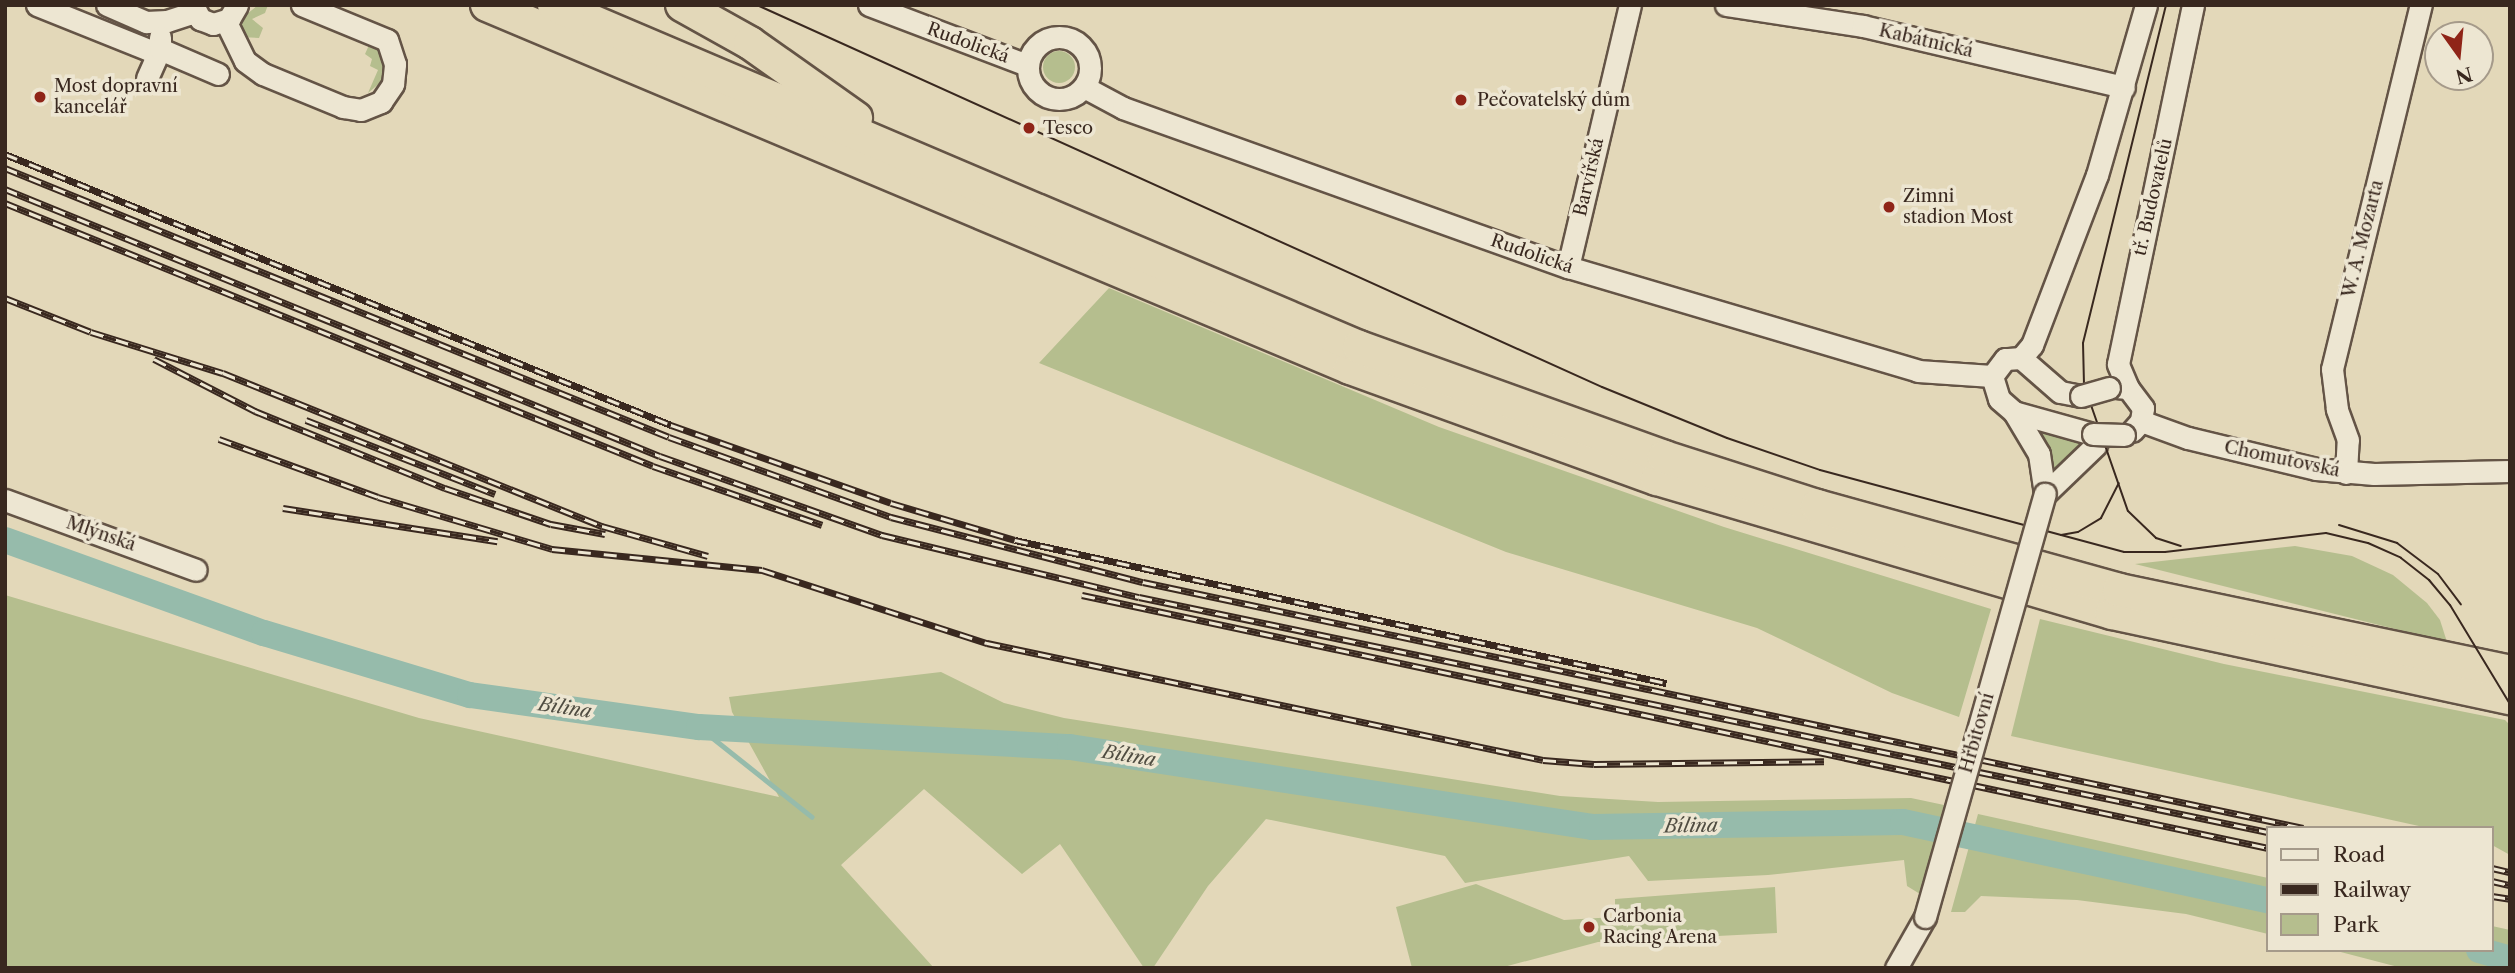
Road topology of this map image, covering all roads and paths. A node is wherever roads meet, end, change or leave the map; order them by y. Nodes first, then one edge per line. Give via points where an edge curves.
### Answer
1 (37, 5) edge
2 (107, 5) edge
3 (302, 5) edge
4 (487, 5) edge
5 (554, 5) edge
6 (682, 5) edge
7 (869, 5) edge
8 (1630, 5) edge
9 (1726, 5) edge
10 (2146, 5) edge
11 (2193, 5) edge
12 (2421, 5) edge
13 (194, 9) edge
14 (231, 14) edge
15 (164, 16) edge
16 (160, 50) junction
17 (1027, 65) junction
18 (218, 74) dead end
19 (147, 78) dead end
20 (1084, 87) junction
21 (2124, 87) junction
22 (916, 157) junction
23 (1568, 267) junction
24 (2021, 358) junction
25 (1992, 376) junction
26 (2118, 388) junction
27 (2014, 412) junction
28 (2141, 421) junction
29 (2105, 438) junction
30 (2510, 471) edge
31 (2346, 473) junction
32 (2045, 494) junction
33 (5, 500) edge
34 (196, 570) dead end
35 (2510, 673) edge
36 (2510, 701) edge
37 (1896, 968) edge

1 - 16 street via 149,50
2 - 15 street via 146,22
3 - 14 street via 387,40 395,64 393,84 381,102 361,110 343,107 263,74 245,61
4 - 36 highway via 1337,362 1619,466 1808,527 2099,609
5 - 22 highway
6 - 22 highway via 750,43
7 - 17 street, Rudolická
8 - 23 street, Barvířská
9 - 21 street, Kabátnická via 1863,26
10 - 21 street
11 - 26 street, tř. Budovatelů via 2118,364
12 - 31 street, W. A. Mozarta via 2332,369 2337,408 2348,440
13 - 14 street via 208,23
13 - 15 street
15 - 16 street
16 - 18 street
16 - 19 street
17 - 20 street, Rudolická via 1032,84 1047,97 1067,98
17 - 20 street, Rudolická via 1041,41 1068,37 1089,58
20 - 23 street, Rudolická via 1123,108
21 - 24 street via 2068,254 2032,345
22 - 35 highway via 1359,347 1664,457 1817,506 2119,590
23 - 25 street, Rudolická via 1918,371
24 - 25 street via 2005,359
24 - 26 street, bridge via 2060,392 2081,396
25 - 27 street via 1999,399
26 - 28 street via 2143,408
27 - 29 street
27 - 32 street via 2039,454
28 - 29 street
28 - 31 street, Chomutovská via 2291,465
29 - 32 street
30 - 31 street, Chomutovská
32 - 37 street, Hřbitovní, bridge via 1925,917
33 - 34 street, Mlýnská

